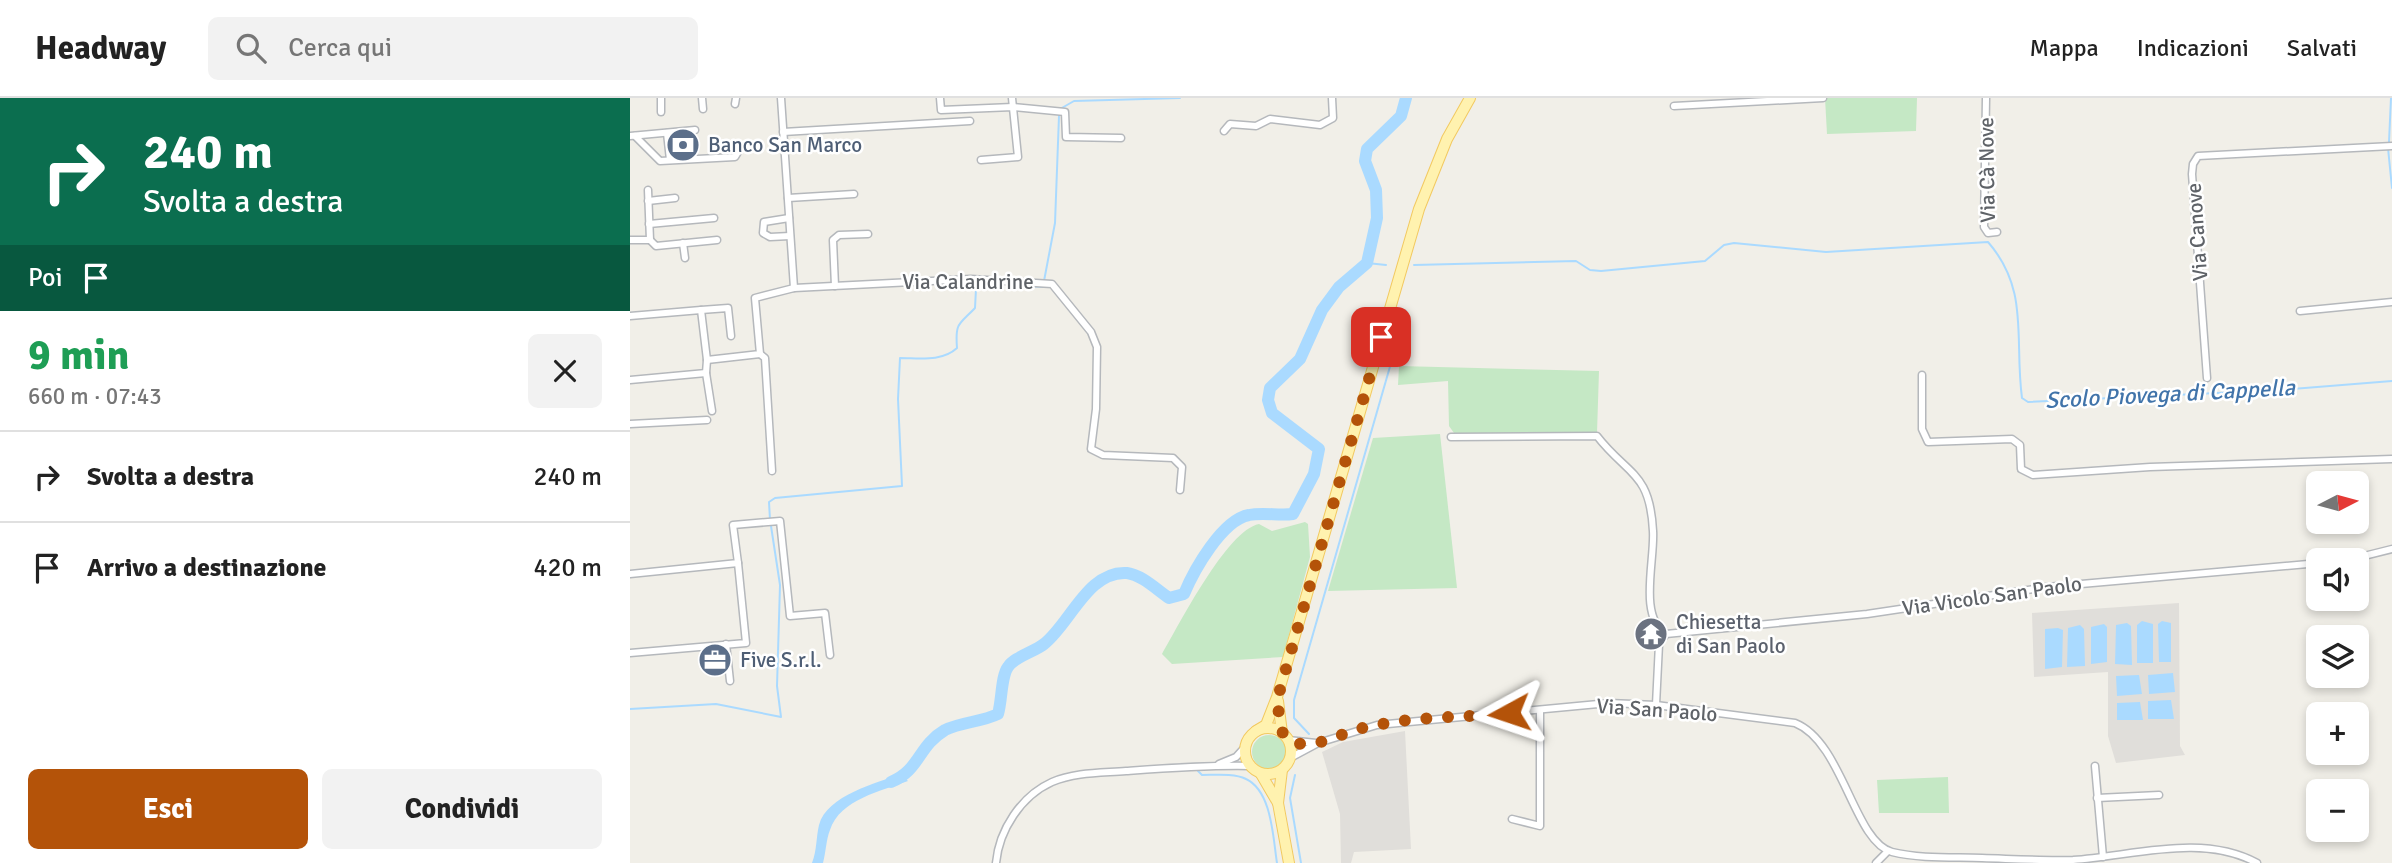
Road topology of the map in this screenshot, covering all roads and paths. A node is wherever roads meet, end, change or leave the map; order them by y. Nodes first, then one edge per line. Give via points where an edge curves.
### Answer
1 (661, 98) edge
2 (702, 98) edge
3 (781, 98) edge
4 (940, 98) edge
5 (1012, 98) edge
6 (1332, 98) edge
7 (1470, 98) edge
8 (1823, 98) edge
9 (1986, 98) edge
10 (1674, 106) dead end
11 (1013, 107) junction
12 (703, 109) dead end
13 (941, 110) junction
14 (661, 113) dead end
15 (970, 121) dead end
16 (942, 122) junction
17 (695, 130) dead end
18 (1224, 131) dead end
19 (783, 132) junction
20 (667, 133) junction
21 (633, 136) edge
22 (1121, 138) dead end
23 (2389, 146) edge
24 (741, 147) dead end
25 (670, 160) junction
26 (981, 160) dead end
27 (648, 190) dead end
28 (854, 194) dead end
29 (675, 198) dead end
30 (788, 198) junction
31 (648, 201) junction
32 (714, 218) dead end
33 (789, 218) junction
34 (649, 224) junction
35 (1997, 232) dead end
36 (869, 234) dead end
37 (790, 236) junction
38 (630, 240) edge
39 (650, 240) junction
40 (717, 240) dead end
41 (683, 243) junction
42 (685, 258) dead end
43 (835, 286) junction
44 (794, 288) junction
45 (2392, 302) edge
46 (701, 310) junction
47 (2300, 311) dead end
48 (630, 316) edge
49 (731, 336) dead end
50 (760, 354) junction
51 (707, 360) junction
52 (706, 373) junction
53 (1922, 375) dead end
54 (2207, 378) dead end
55 (630, 380) edge
56 (712, 411) dead end
57 (707, 420) dead end
58 (630, 424) edge
59 (1451, 437) dead end
60 (2392, 459) edge
61 (772, 471) dead end
62 (1180, 490) dead end
63 (2392, 549) edge
64 (2369, 555) edge
65 (738, 563) junction
66 (2306, 565) edge
67 (630, 574) edge
68 (1666, 634) junction
69 (726, 644) junction
70 (630, 653) edge
71 (830, 655) dead end
72 (730, 681) dead end
73 (1278, 697) junction
74 (1656, 705) junction
75 (1540, 710) junction
76 (1256, 731) junction
77 (1285, 737) junction
78 (1318, 743) junction
79 (1246, 746) junction
80 (1290, 758) junction
81 (1218, 764) junction
82 (1250, 766) junction
83 (2095, 766) dead end
84 (1282, 771) junction
85 (1261, 774) junction
86 (2159, 795) dead end
87 (2098, 798) junction
88 (1278, 803) junction
89 (1512, 819) dead end
90 (1888, 851) junction
91 (2103, 857) junction
92 (996, 863) edge
93 (1289, 863) edge
94 (1876, 863) edge
95 (2257, 863) edge

1 - 14 street
2 - 12 street
3 - 19 street
4 - 13 street
5 - 11 street
6 - 18 street via 1333,118 1320,125 1270,119 1256,126 1230,124
7 - 73 main road via 1447,139 1419,209
8 - 10 street
9 - 35 street, Via Cà Nove via 1984,227 1988,233
11 - 13 street
11 - 22 street via 1065,112 1066,137
11 - 26 street via 1018,157
13 - 16 street
15 - 16 street
16 - 19 street
17 - 20 street
19 - 30 street
20 - 21 street
20 - 25 street
21 - 25 street via 660,161
23 - 54 street, Via Canove via 2198,156 2192,174
24 - 25 street via 735,158
27 - 31 street
28 - 30 street
29 - 31 street
30 - 33 street
31 - 34 street
32 - 34 street
33 - 37 street
33 - 37 street via 768,220 763,227 765,237
34 - 39 street
36 - 43 street via 839,235 833,240
37 - 44 street
38 - 39 street
39 - 41 street via 656,246
40 - 41 street
41 - 42 street
43 - 44 street, Via Calandrine
43 - 62 street, Via Calandrine via 985,278 1044,282 1062,292 1097,347 1091,449 1103,455 1173,458 1182,467
44 - 50 street, Via Calandrine via 755,298
45 - 47 street
46 - 48 street
46 - 49 street via 728,308
46 - 51 street
50 - 51 street
50 - 61 street, Via Calandrine via 765,358
51 - 52 street
52 - 55 street
52 - 56 street
53 - 60 street via 1922,429 1928,442 2012,439 2020,445 2021,469 2033,475
57 - 58 street
59 - 68 street via 1597,436 1639,476 1650,504 1650,614 1657,629
63 - 64 street
65 - 67 street
65 - 69 street via 746,643
65 - 71 street via 733,525 780,521 790,615 825,612
66 - 68 street, Via Vicolo San Paolo via 2047,587 1867,614
68 - 74 street via 1659,644
69 - 70 street
69 - 72 street
73 - 76 main road via 1266,725
73 - 77 main road
74 - 75 street, Via San Paolo via 1609,703
74 - 90 street, Via San Paolo via 1806,727 1826,750 1871,833
75 - 78 street, Via San Paolo via 1377,725
75 - 89 street via 1541,826
76 - 77 main road via 1270,728
76 - 79 main road
77 - 78 street, Via San Paolo
77 - 80 main road
78 - 80 street, Via San Paolo
79 - 81 street via 1236,757
79 - 82 main road
80 - 84 main road
81 - 82 street
81 - 92 street via 1054,781 1011,818
82 - 85 main road
83 - 87 street
84 - 85 main road
84 - 88 main road
85 - 88 main road
86 - 87 street
87 - 91 street
88 - 93 main road
90 - 91 street via 1918,856
90 - 94 street
91 - 95 street via 2214,848

